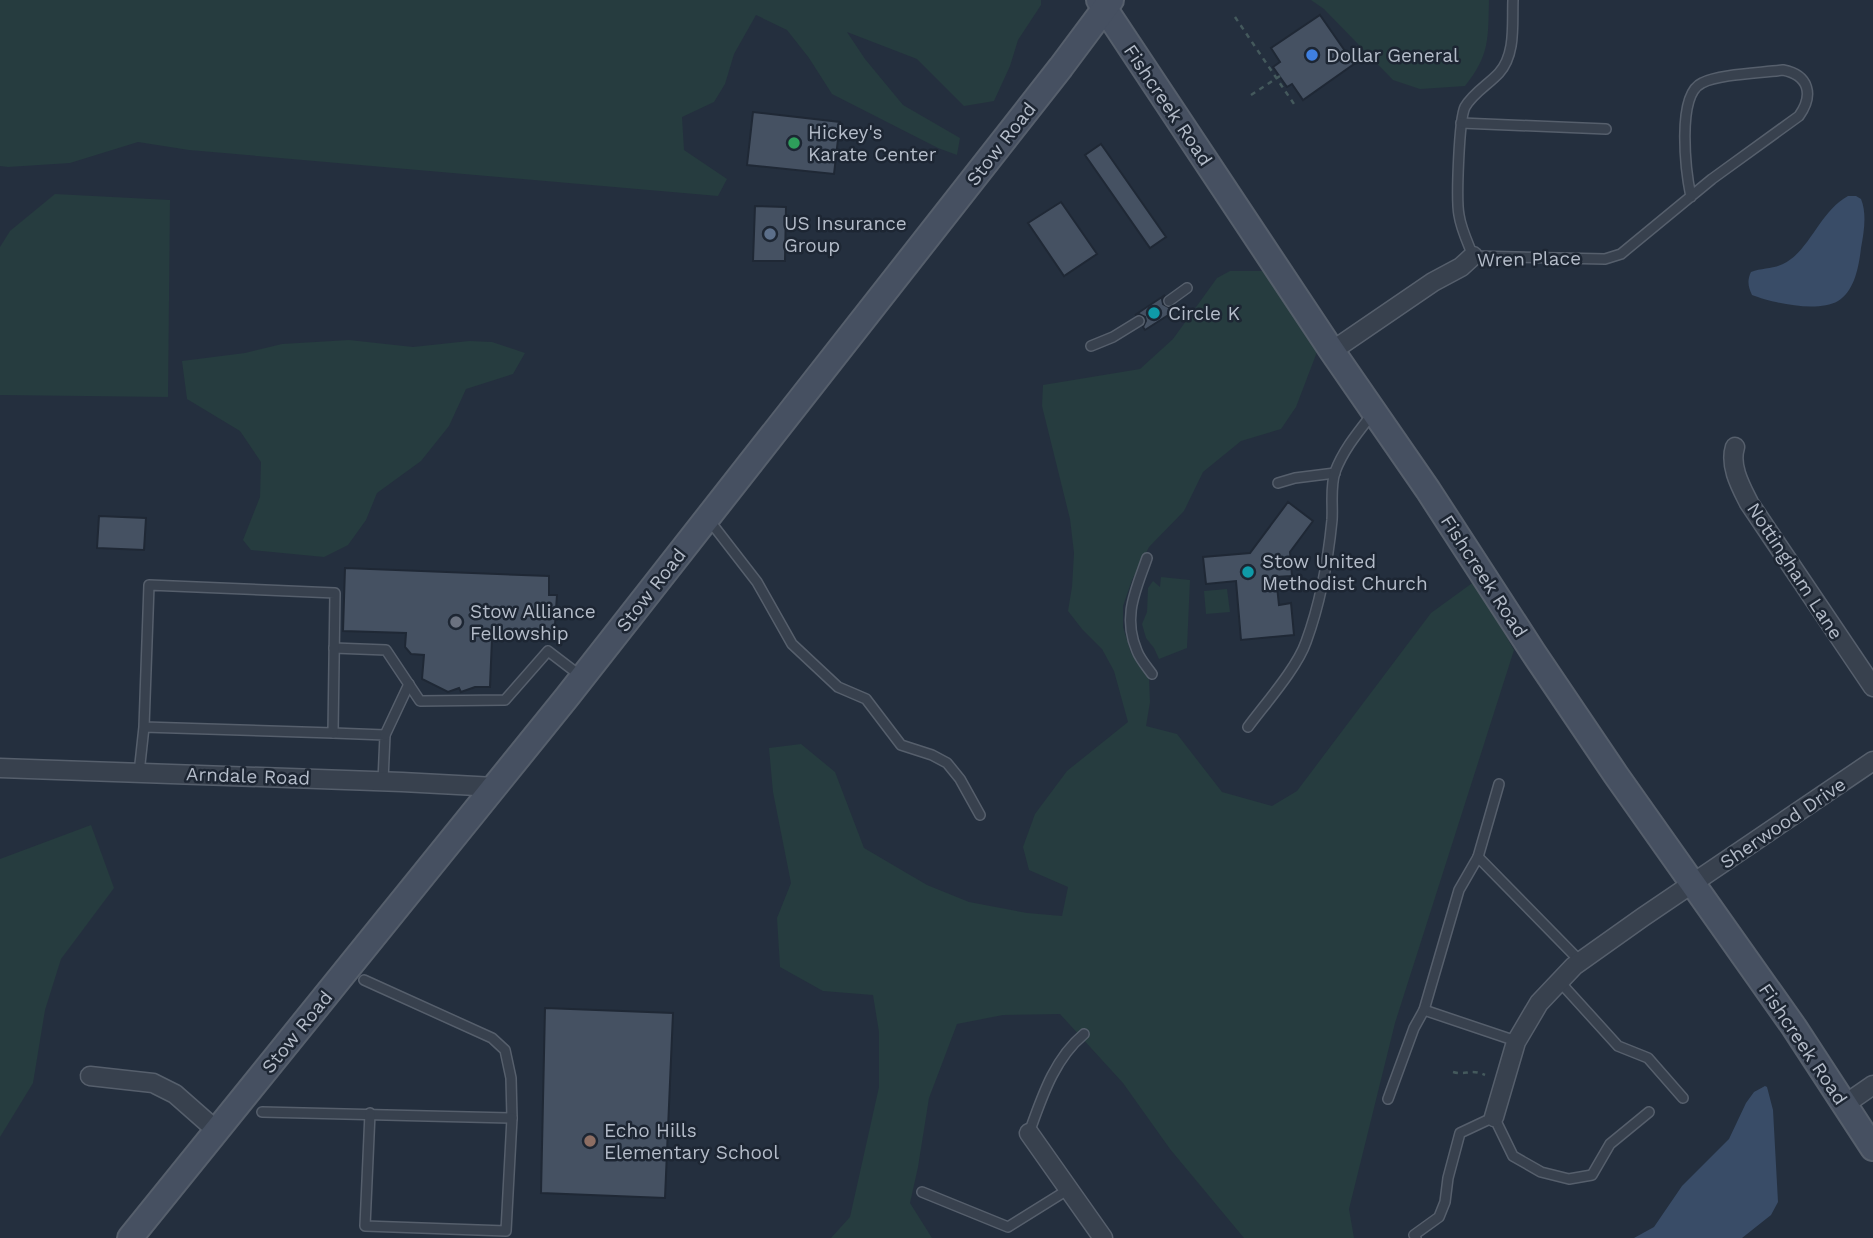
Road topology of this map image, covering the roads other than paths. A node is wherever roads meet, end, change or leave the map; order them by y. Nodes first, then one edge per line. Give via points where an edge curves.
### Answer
1 (1513, 0) edge
2 (1105, 3) edge
3 (1461, 123) junction
4 (1606, 129) dead end
5 (1690, 197) junction
6 (1473, 256) junction
7 (1187, 288) dead end
8 (1169, 301) dead end
9 (1139, 321) dead end
10 (1091, 346) dead end
11 (1332, 351) junction
12 (1374, 411) junction
13 (1735, 447) dead end
14 (1335, 473) junction
15 (1318, 475) junction
16 (1278, 483) dead end
17 (1333, 488) junction
18 (708, 519) junction
19 (1147, 558) dead end
20 (334, 648) junction
21 (1152, 674) dead end
22 (583, 678) junction
23 (409, 684) junction
24 (1873, 687) edge
25 (144, 727) junction
26 (1248, 727) dead end
27 (333, 733) junction
28 (384, 735) junction
29 (1873, 761) edge
30 (0, 768) edge
31 (139, 773) junction
32 (383, 781) junction
33 (1499, 784) dead end
34 (495, 787) junction
35 (980, 815) dead end
36 (1478, 858) junction
37 (1693, 884) junction
38 (1580, 961) junction
39 (364, 980) dead end
40 (1559, 981) junction
41 (1424, 1010) junction
42 (1084, 1034) dead end
43 (1516, 1041) junction
44 (90, 1076) dead end
45 (1873, 1085) edge
46 (1683, 1098) dead end
47 (1388, 1099) dead end
48 (1844, 1105) junction
49 (262, 1112) dead end
50 (1649, 1112) dead end
51 (370, 1113) junction
52 (1494, 1117) junction
53 (512, 1118) junction
54 (217, 1131) junction
55 (1029, 1133) joint
56 (1873, 1149) edge
57 (1069, 1189) junction
58 (922, 1192) dead end
59 (130, 1238) edge
60 (1103, 1238) edge
61 (1416, 1238) edge

1 - 3 lane via 1508,61 1474,96
2 - 11 street, Fishcreek Road
2 - 18 street, Stow Road via 1054,76
3 - 4 lane
3 - 6 lane via 1458,212
5 - 5 lane, Wren Place via 1799,116 1808,97 1801,77 1783,70 1720,78 1695,88 1688,101 1685,152
5 - 6 lane, Wren Place via 1613,257
6 - 11 street, Wren Place
7 - 8 lane
9 - 10 lane
11 - 12 street, Fishcreek Road
12 - 14 lane
12 - 37 street, Fishcreek Road
13 - 24 street, Nottingham Lane via 1735,470 1749,503
14 - 15 lane
14 - 17 lane
15 - 16 lane
15 - 17 lane
17 - 26 lane via 1325,566 1305,646
18 - 22 street, Stow Road
18 - 35 lane via 757,582 792,644 838,687 866,699 901,745 947,762
19 - 21 lane via 1130,607 1130,624 1137,651
20 - 23 lane via 386,650
20 - 25 lane via 335,593 149,585
20 - 27 lane
22 - 23 lane via 548,651 505,700 420,701
22 - 34 street, Stow Road
23 - 28 lane
25 - 27 lane
25 - 31 lane
27 - 28 lane
28 - 32 lane
29 - 37 street, Sherwood Drive
30 - 31 street, Arndale Road
31 - 32 street, Arndale Road
32 - 34 street, Arndale Road
33 - 36 lane
34 - 54 street, Stow Road
36 - 38 lane
36 - 41 lane via 1459,890
37 - 38 street, Sherwood Drive
37 - 48 street, Fishcreek Road
38 - 40 street, Sherwood Drive
39 - 53 lane via 492,1038 505,1050
40 - 43 street, Sherwood Drive
40 - 46 lane via 1618,1046 1648,1058
41 - 43 lane
41 - 47 lane
42 - 55 lane via 1048,1082
43 - 52 street, Sherwood Drive
44 - 54 street via 153,1083 175,1094
45 - 48 street
48 - 56 street, Fishcreek Road
49 - 51 lane
50 - 52 lane via 1610,1144 1592,1175 1569,1179 1541,1172 1513,1156
51 - 53 lane
51 - 53 lane via 365,1226 493,1231 506,1231
52 - 61 lane via 1460,1133 1439,1217 1420,1229
54 - 59 street, Stow Road
55 - 57 street
57 - 58 lane via 1008,1227
57 - 60 street

